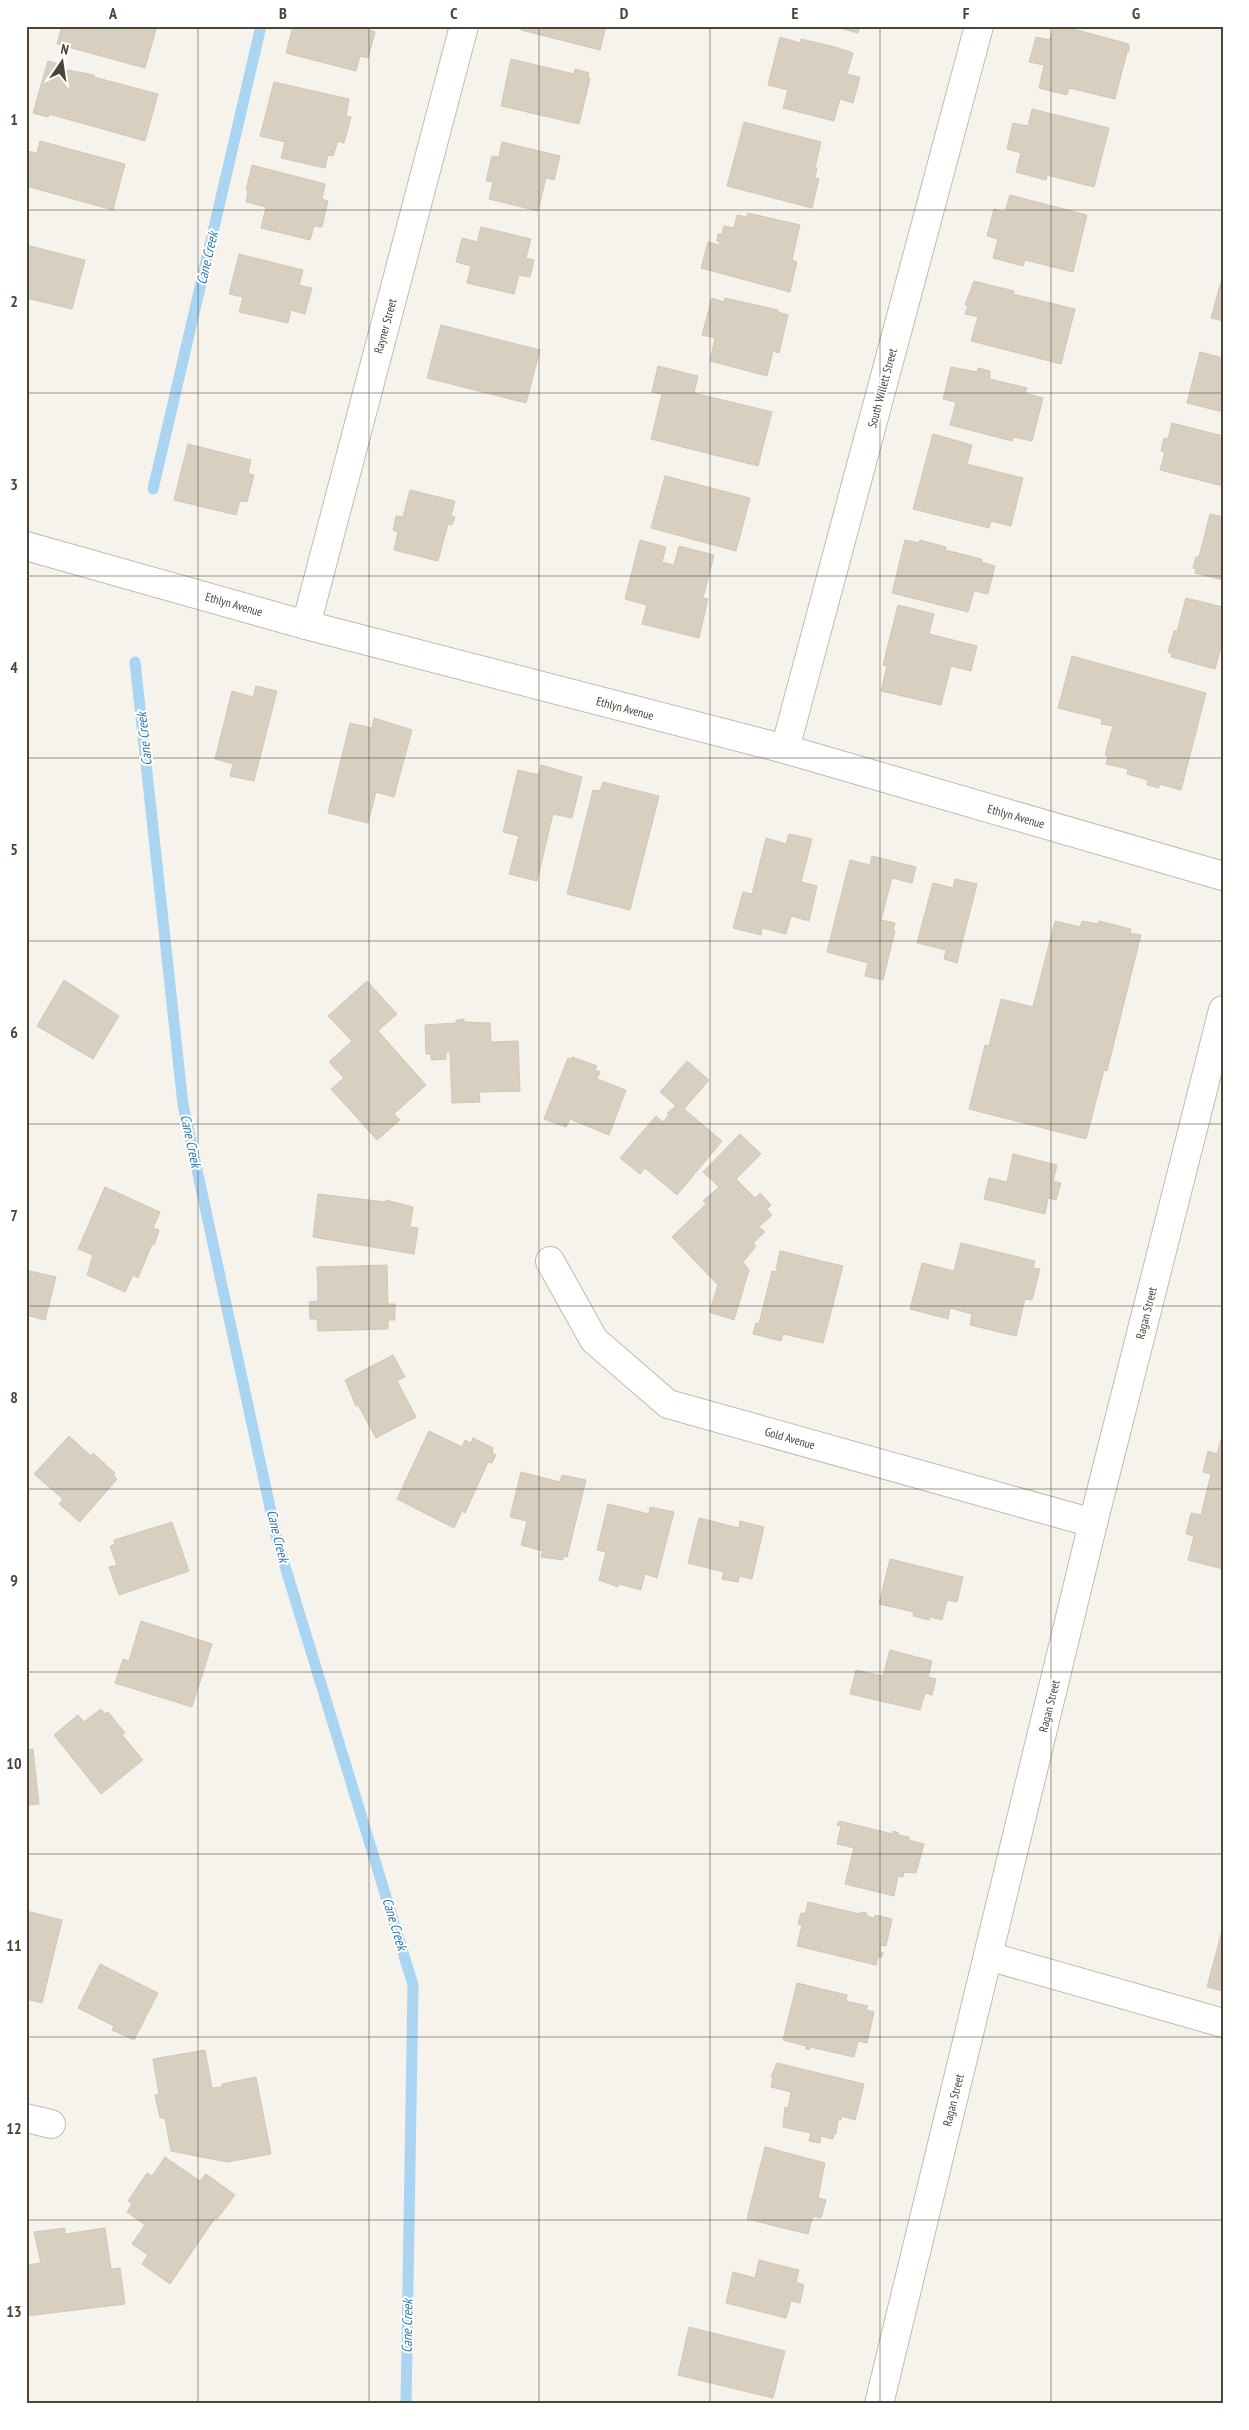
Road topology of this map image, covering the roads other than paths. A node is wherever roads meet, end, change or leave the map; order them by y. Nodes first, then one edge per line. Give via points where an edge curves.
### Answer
1 (464, 26) edge
2 (979, 26) edge
3 (26, 546) edge
4 (306, 625) junction
5 (785, 749) junction
6 (1223, 876) edge
7 (1223, 1010) edge
8 (550, 1261) dead end
9 (1093, 1523) junction
10 (988, 1956) junction
11 (1223, 2023) edge
12 (879, 2404) edge

1 - 4 street, Rayner Street
2 - 5 street, South Willett Street
3 - 4 street, Ethlyn Avenue
4 - 5 street, Ethlyn Avenue
5 - 6 street, Ethlyn Avenue
7 - 9 street, Ragan Street
8 - 9 street, Gold Avenue via 594,1340 668,1404
9 - 10 street, Ragan Street
10 - 11 street
10 - 12 street, Ragan Street

